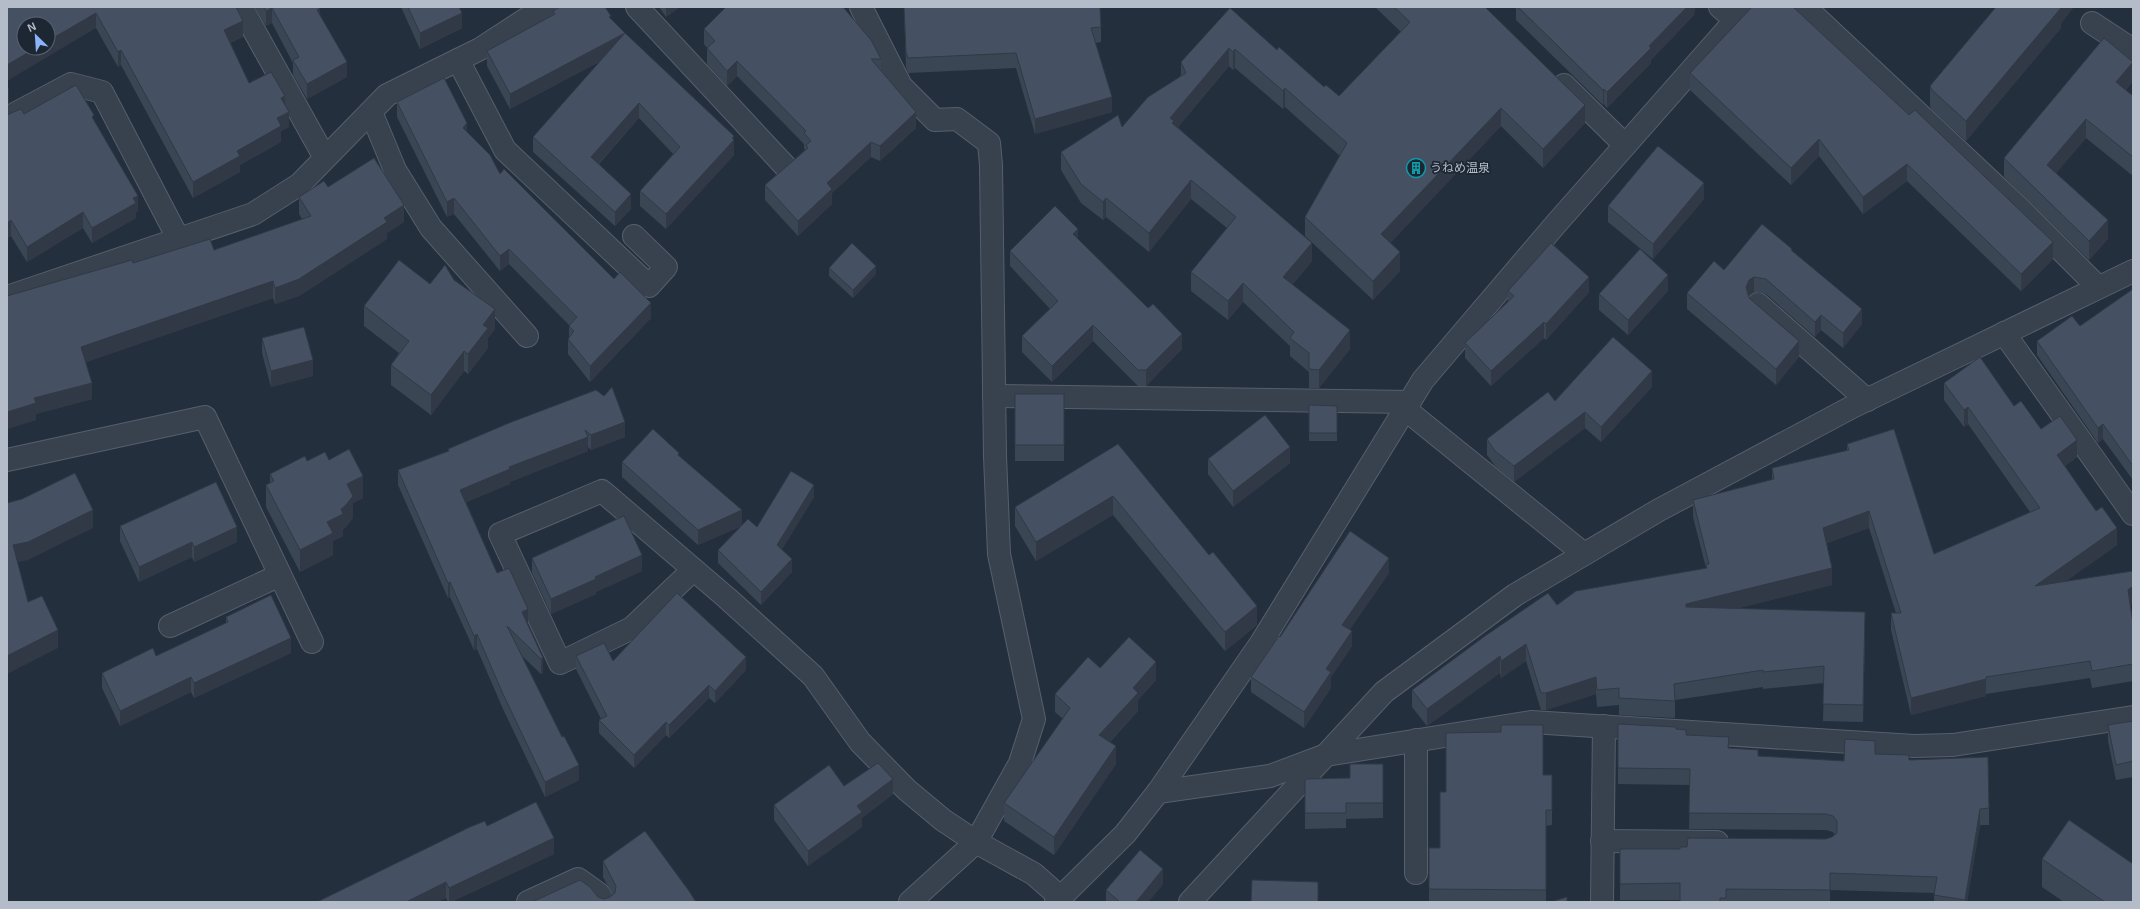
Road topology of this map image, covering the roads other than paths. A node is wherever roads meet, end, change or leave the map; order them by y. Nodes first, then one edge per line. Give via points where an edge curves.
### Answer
1 (241, 7) edge
2 (545, 7) edge
3 (637, 7) edge
4 (861, 7) edge
5 (1804, 7) edge
6 (1734, 11) edge
7 (2092, 23) dead end
8 (2133, 50) edge
9 (458, 60) junction
10 (1552, 73) edge
11 (371, 112) junction
12 (7, 118) edge
13 (1625, 145) junction
14 (325, 158) junction
15 (785, 166) edge
16 (634, 236) dead end
17 (179, 240) junction
18 (2133, 270) edge
19 (2098, 287) junction
20 (7, 297) edge
21 (1758, 304) edge
22 (2004, 333) junction
23 (527, 336) dead end
24 (994, 396) junction
25 (1867, 400) junction
26 (1408, 405) junction
27 (7, 460) edge
28 (2133, 514) edge
29 (1584, 554) junction
30 (694, 570) junction
31 (280, 575) junction
32 (170, 626) dead end
33 (312, 642) dead end
34 (2133, 717) edge
35 (1604, 726) junction
36 (1416, 740) junction
37 (1326, 755) junction
38 (1158, 792) junction
39 (1602, 841) junction
40 (976, 842) junction
41 (1738, 842) edge
42 (1416, 873) dead end
43 (1058, 900) edge
44 (528, 902) edge
45 (604, 902) edge
46 (910, 902) edge
47 (1190, 902) edge
48 (1602, 902) edge

1 - 14 street
2 - 9 street
3 - 15 street
4 - 24 street via 901,86 935,120 957,119 989,143
5 - 19 street via 2020,209
6 - 13 street
7 - 8 street
9 - 11 street via 387,95
9 - 16 street via 505,150 650,286 666,267
10 - 13 street
11 - 14 street
11 - 23 street via 395,170 431,228
12 - 17 street via 71,84 102,92
13 - 26 street via 1423,380
14 - 17 street via 300,184 253,214
17 - 20 street
18 - 19 street
19 - 22 street
21 - 25 street
22 - 25 street
22 - 28 street
24 - 26 street
24 - 40 street via 999,554 1034,719 1020,763
25 - 29 street via 1660,510
26 - 29 street
26 - 38 street via 1261,643
27 - 31 street via 205,417
29 - 37 street via 1515,596 1384,692
30 - 30 street via 632,628 560,663 500,534 602,491
30 - 40 street via 813,676 860,742 906,790 943,820
31 - 32 street
31 - 33 street
34 - 35 street via 1953,745 1914,746
35 - 36 street via 1531,722
35 - 39 street
36 - 37 street
36 - 42 street
37 - 38 street via 1270,776
37 - 47 street
38 - 43 street via 1125,834
39 - 41 street
39 - 48 street
40 - 43 street via 1034,874
40 - 46 street
44 - 45 street via 578,879 599,894

